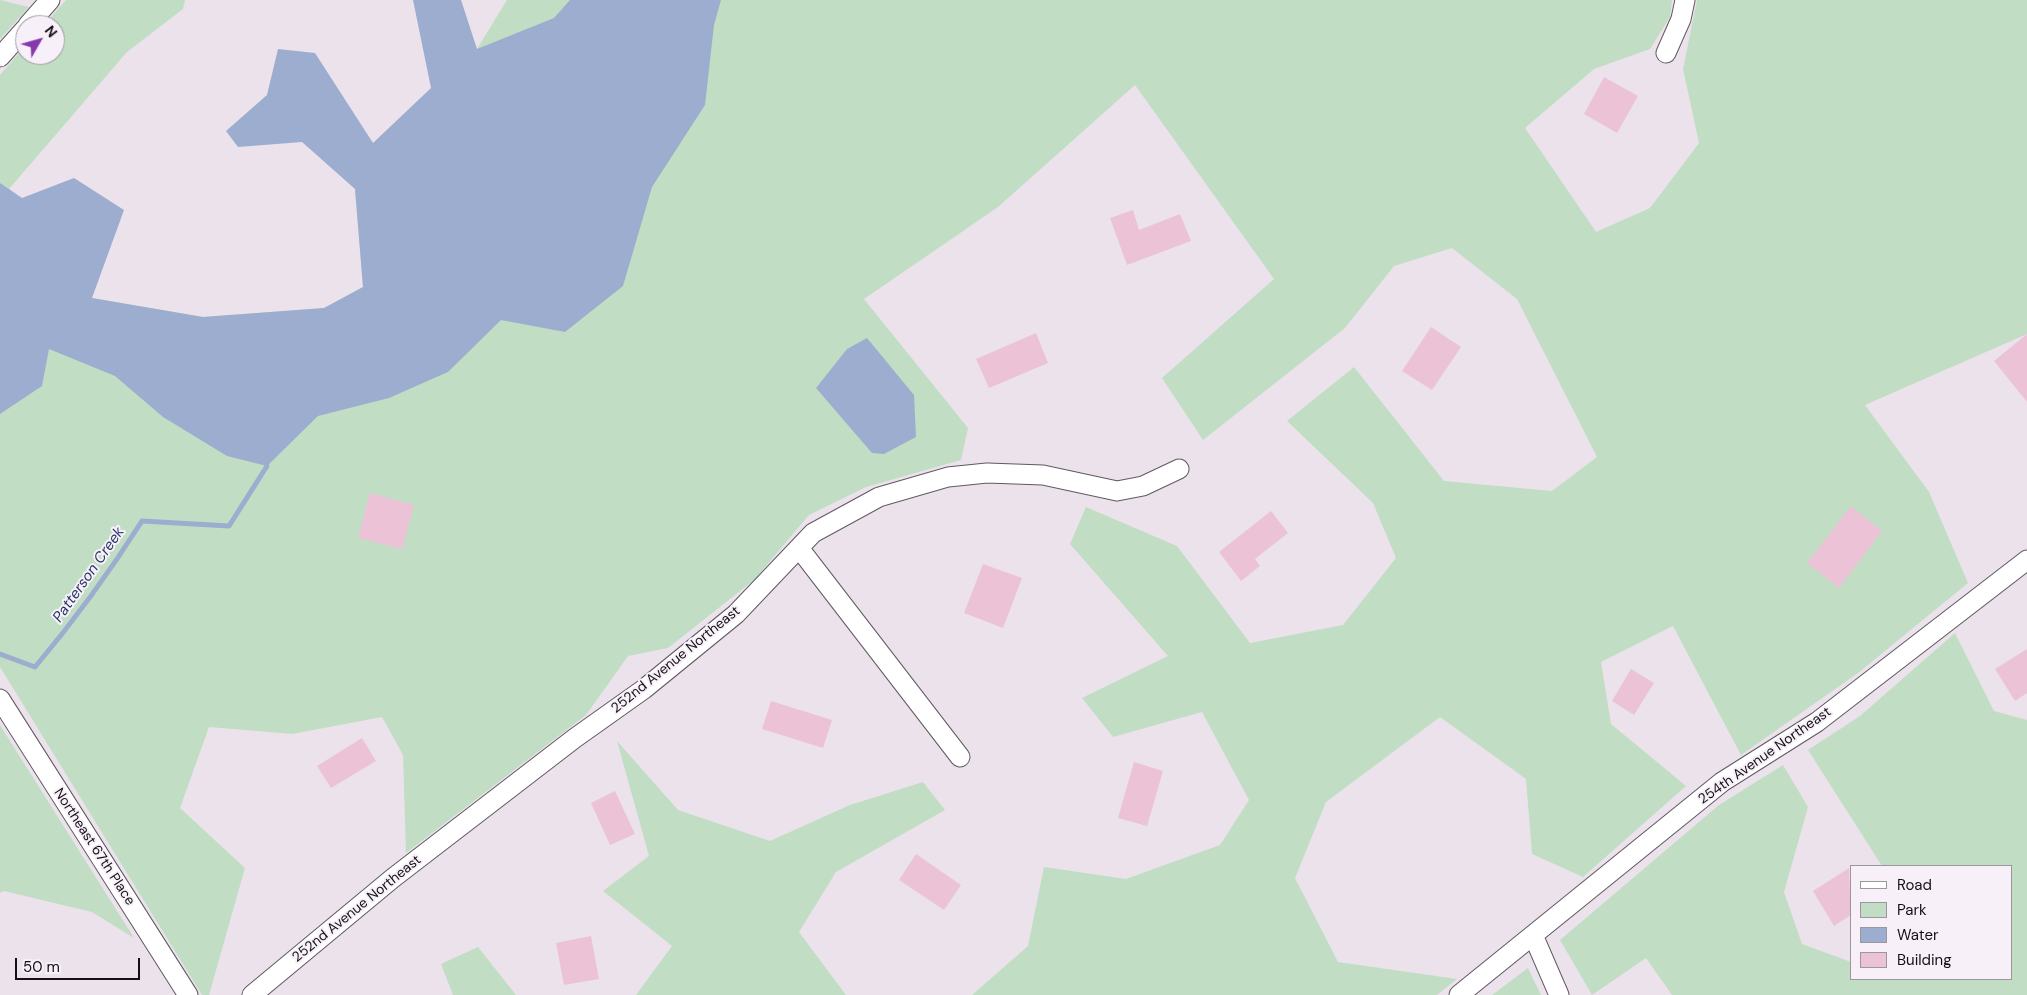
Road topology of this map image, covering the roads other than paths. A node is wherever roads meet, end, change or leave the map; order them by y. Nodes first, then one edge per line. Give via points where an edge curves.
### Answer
1 (50, 0) edge
2 (1685, 0) edge
3 (37, 15) edge
4 (15, 40) edge
5 (1666, 53) dead end
6 (0, 57) edge
7 (1179, 469) dead end
8 (799, 548) junction
9 (2027, 560) edge
10 (0, 699) edge
11 (960, 757) dead end
12 (1533, 935) junction
13 (188, 995) edge
14 (252, 995) edge
15 (1459, 995) edge
16 (1559, 995) edge

1 - 3 street
2 - 5 street via 1681,19
4 - 6 street
7 - 8 street, 252nd Avenue Northeast via 1143,486 1117,492 1043,474 987,473 948,477 879,497 814,533
8 - 11 street
8 - 14 street, 252nd Avenue Northeast via 736,614 644,689 393,878
9 - 12 street, 254th Avenue Northeast via 1817,722 1722,782
10 - 13 street, Northeast 67th Place
12 - 15 street, 254th Avenue Northeast
12 - 16 street

